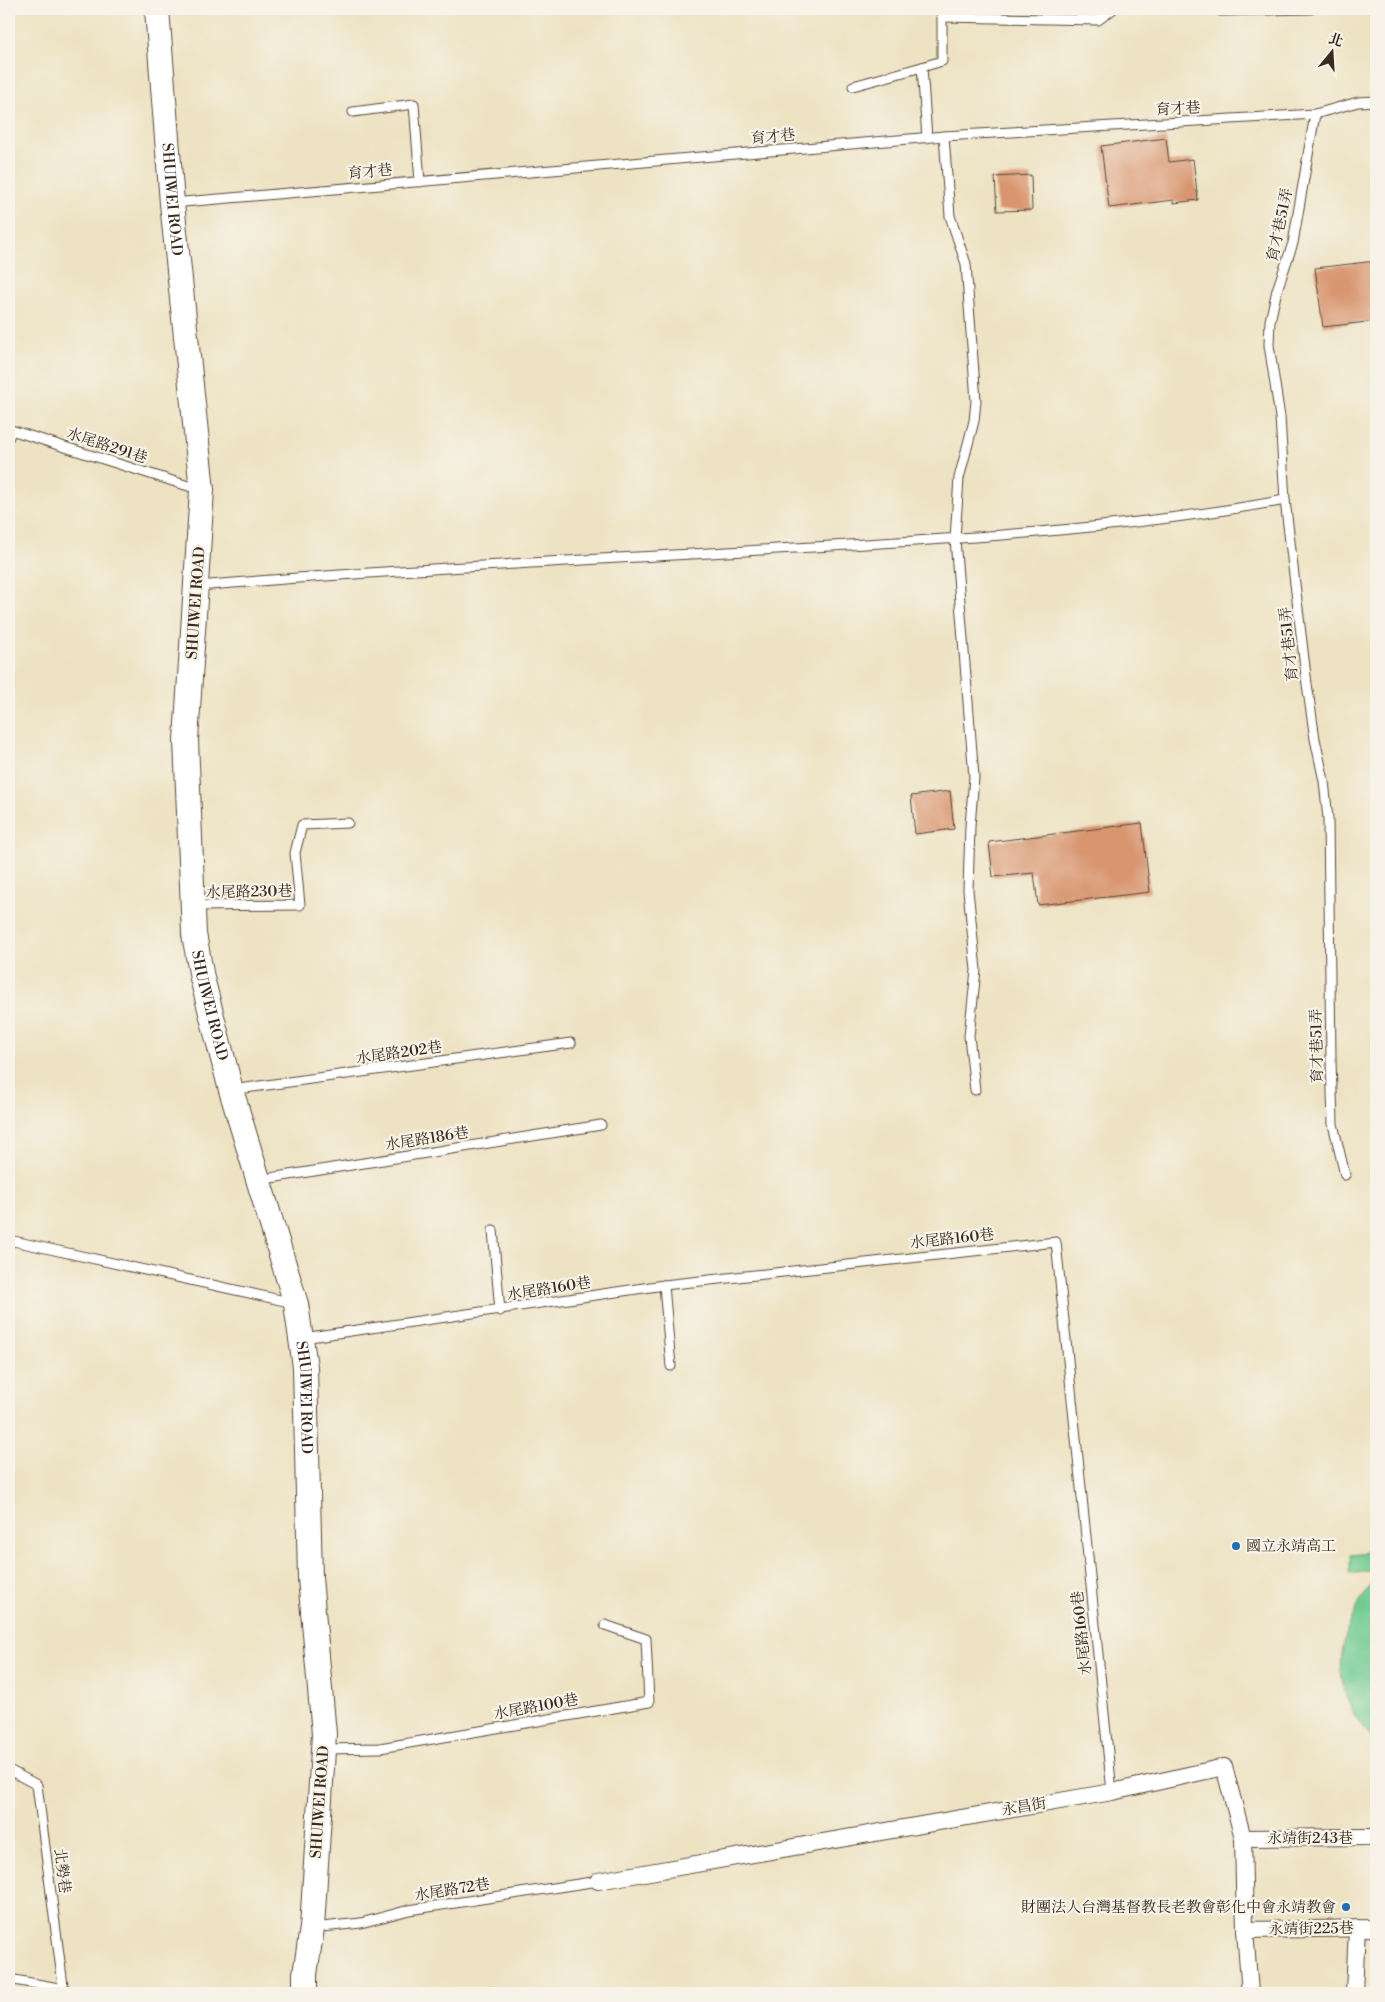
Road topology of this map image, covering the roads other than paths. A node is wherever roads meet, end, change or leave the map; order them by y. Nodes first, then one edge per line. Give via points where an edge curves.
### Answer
1 (157, 9) edge
2 (1113, 9) edge
3 (1221, 9) edge
4 (1311, 9) edge
5 (942, 13) edge
6 (922, 67) junction
7 (853, 86) dead end
8 (1376, 101) edge
9 (353, 112) dead end
10 (1315, 114) junction
11 (944, 136) junction
12 (927, 138) junction
13 (420, 182) junction
14 (172, 203) junction
15 (9, 437) edge
16 (202, 490) junction
17 (1285, 500) junction
18 (955, 539) junction
19 (197, 586) junction
20 (348, 823) dead end
21 (192, 906) junction
22 (571, 1043) dead end
23 (231, 1090) junction
24 (975, 1090) dead end
25 (601, 1125) dead end
26 (1344, 1175) dead end
27 (258, 1180) junction
28 (493, 1230) dead end
29 (9, 1240) edge
30 (664, 1285) junction
31 (296, 1304) junction
32 (500, 1311) junction
33 (303, 1338) junction
34 (671, 1366) dead end
35 (606, 1625) dead end
36 (324, 1749) junction
37 (9, 1770) edge
38 (1112, 1792) junction
39 (1376, 1837) edge
40 (1243, 1838) junction
41 (598, 1881) joint
42 (312, 1928) junction
43 (1357, 1928) junction
44 (1376, 1928) edge
45 (1245, 1930) junction
46 (9, 1980) edge
47 (64, 1991) edge
48 (305, 1993) edge
49 (1250, 1993) edge
50 (1354, 1993) edge

1 - 14 street, SHUIWEI ROAD
2 - 5 lane via 1098,20
3 - 4 lane
5 - 6 lane via 942,61
6 - 7 lane
6 - 12 lane
8 - 10 lane, 育才巷 via 1358,102
9 - 13 lane via 414,104
10 - 11 lane, 育才巷
10 - 17 lane, 育才巷51弄 via 1293,243 1270,321 1268,345 1280,417
11 - 12 lane, 育才巷
11 - 18 lane via 950,216 966,264 976,401 959,478
12 - 13 lane, 育才巷
13 - 14 lane, 育才巷
14 - 16 street, SHUIWEI ROAD
15 - 16 lane, 水尾路291巷 via 11,430
16 - 19 street, SHUIWEI ROAD
17 - 18 lane via 1207,514
17 - 26 lane, 育才巷51弄 via 1307,684 1328,819 1331,1069 1334,1124
18 - 19 lane via 328,575
18 - 24 lane via 974,777 968,890 976,970 969,1036
19 - 21 street, SHUIWEI ROAD via 186,740
20 - 21 lane, 水尾路230巷 via 302,825 295,854 300,905
21 - 23 street, SHUIWEI ROAD via 202,978
22 - 23 lane, 水尾路202巷
23 - 27 street, SHUIWEI ROAD
25 - 27 lane, 水尾路186巷
27 - 31 street, SHUIWEI ROAD
28 - 32 lane
29 - 31 lane
30 - 32 lane, 水尾路160巷
30 - 34 lane
30 - 38 lane, 水尾路160巷 via 1056,1242
31 - 33 street, SHUIWEI ROAD
32 - 33 lane, 水尾路160巷
33 - 36 street, SHUIWEI ROAD via 310,1578
35 - 36 lane, 水尾路100巷 via 646,1639 649,1702 380,1748
36 - 42 street, SHUIWEI ROAD
37 - 47 lane, 北勢巷 via 38,1785
38 - 40 street, 永昌街 via 1224,1767
38 - 41 street, 永昌街
39 - 40 street, 永靖街243巷
40 - 45 street, 永昌街
41 - 42 lane, 水尾路72巷 via 409,1910 361,1923
42 - 48 street, SHUIWEI ROAD
43 - 44 street, 永靖街225巷
43 - 45 street, 永靖街225巷
43 - 50 street
45 - 49 street, 永昌街
46 - 47 lane

